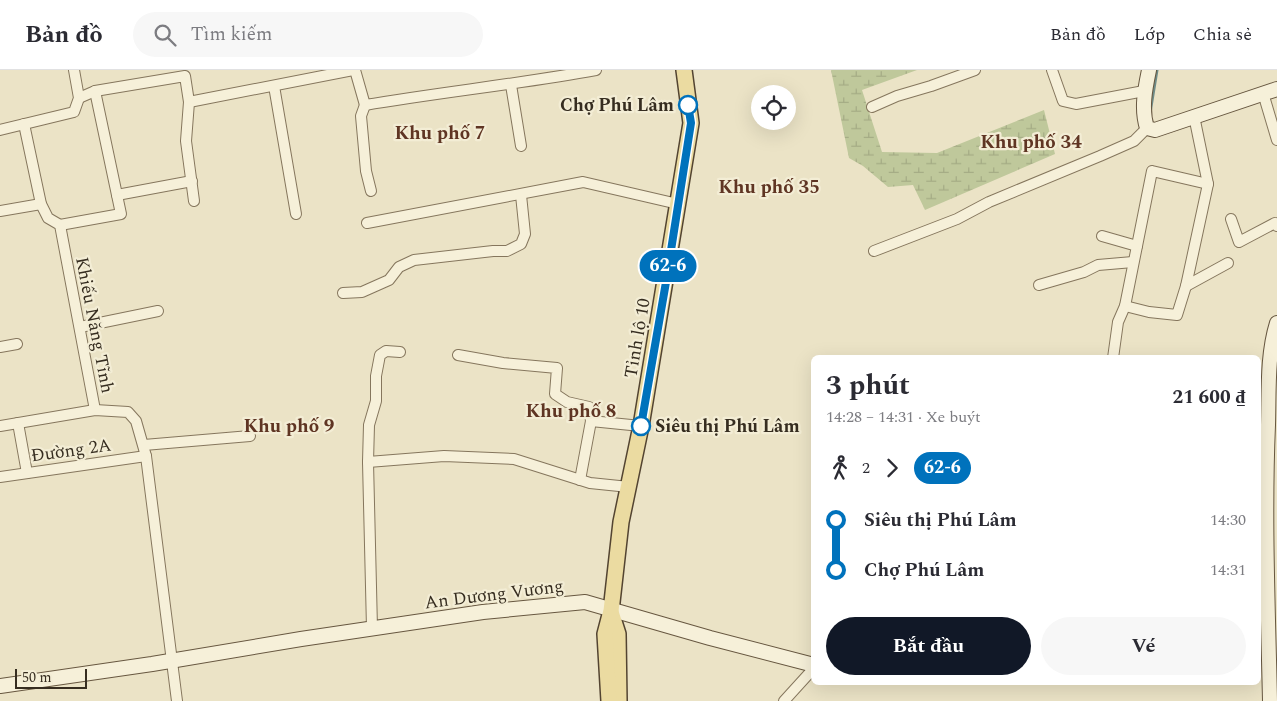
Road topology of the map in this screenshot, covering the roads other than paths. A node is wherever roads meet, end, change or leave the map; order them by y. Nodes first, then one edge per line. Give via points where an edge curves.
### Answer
1 (74, 70) edge
2 (354, 70) edge
3 (596, 70) edge
4 (684, 70) edge
5 (976, 70) edge
6 (1052, 70) edge
7 (1150, 70) edge
8 (511, 85) junction
9 (274, 86) junction
10 (1277, 89) edge
11 (95, 91) junction
12 (1144, 91) junction
13 (1263, 93) junction
14 (79, 98) junction
15 (189, 102) junction
16 (365, 105) junction
17 (872, 107) dead end
18 (1194, 116) junction
19 (24, 124) junction
20 (1147, 128) junction
21 (0, 130) edge
22 (1277, 140) edge
23 (521, 146) dead end
24 (192, 181) junction
25 (1208, 184) junction
26 (371, 191) dead end
27 (117, 195) junction
28 (522, 195) junction
29 (194, 201) dead end
30 (41, 204) junction
31 (678, 204) junction
32 (0, 211) edge
33 (296, 214) dead end
34 (1230, 219) dead end
35 (367, 223) dead end
36 (60, 225) junction
37 (1277, 226) edge
38 (1102, 236) dead end
39 (1137, 246) junction
40 (874, 251) dead end
41 (1133, 262) junction
42 (1228, 264) dead end
43 (1039, 285) dead end
44 (1186, 286) junction
45 (343, 293) dead end
46 (1124, 306) junction
47 (158, 311) dead end
48 (1277, 323) edge
49 (80, 327) junction
50 (16, 344) dead end
51 (0, 347) edge
52 (400, 352) dead end
53 (458, 355) dead end
54 (1113, 355) edge
55 (95, 410) junction
56 (591, 421) junction
57 (18, 423) junction
58 (0, 426) edge
59 (641, 426) junction
60 (250, 436) dead end
61 (145, 451) junction
62 (368, 462) junction
63 (27, 473) junction
64 (0, 477) edge
65 (580, 480) junction
66 (629, 487) junction
67 (1267, 487) edge
68 (611, 611) junction
69 (372, 628) junction
70 (172, 660) junction
71 (811, 665) edge
72 (811, 670) edge
73 (0, 686) edge
74 (177, 701) edge
75 (609, 701) edge
76 (619, 701) edge
77 (784, 701) edge
78 (1270, 701) edge

1 - 14 street
2 - 9 street
2 - 16 street
3 - 8 street
4 - 31 main road, Tỉnh lộ 10 via 691,123
5 - 17 street
6 - 12 street via 1063,101 1076,104
7 - 12 main road
8 - 16 street
8 - 23 street
9 - 15 street
9 - 33 street
10 - 13 main road
11 - 14 street
11 - 15 street via 185,76
11 - 27 street
12 - 20 main road
13 - 18 main road
13 - 22 street
14 - 19 street via 74,112
15 - 24 street via 186,141
16 - 26 street via 361,116
18 - 20 main road via 1155,130
18 - 25 street
19 - 21 street
19 - 30 street
20 - 40 street via 1134,141 989,202 957,219
24 - 27 street
24 - 29 street
25 - 39 street via 1152,171
25 - 44 street
27 - 36 street via 121,214
28 - 31 street via 584,182
28 - 35 street
28 - 45 street via 525,234 521,244 507,251 414,260 399,267 389,280 362,292
30 - 32 street
30 - 36 street via 48,218
31 - 59 main road, Tỉnh lộ 10
34 - 37 street via 1239,242 1275,223
36 - 49 street, Khiếu Năng Tĩnh
38 - 39 street
39 - 41 street
41 - 43 street via 1098,265
41 - 46 street
42 - 44 street
44 - 46 street via 1177,315
46 - 54 street
47 - 49 street
48 - 67 main road via 1270,358
49 - 55 street, Khiếu Năng Tĩnh
50 - 51 street
52 - 62 street via 386,351 380,355 376,401 369,425
53 - 56 street via 558,368 555,394 567,402 589,407
55 - 57 street
55 - 61 street, Khiếu Năng Tĩnh via 128,412 136,421
56 - 59 street
56 - 65 street
57 - 58 street
57 - 63 street
59 - 66 main road, Tỉnh lộ 10
60 - 61 street, Đường 2A
61 - 63 street, Đường 2A
61 - 70 street, Khiếu Năng Tĩnh
62 - 65 street via 444,456 514,459
62 - 69 street
63 - 64 street, Đường 2A
65 - 66 street
66 - 68 main road, Tỉnh lộ 10 via 621,522
67 - 78 main road
68 - 69 main road, An Dương Vương via 585,602
68 - 71 main road, An Dương Vương
68 - 75 main road, Tỉnh lộ 10 via 605,634
68 - 76 main road via 618,634
69 - 70 main road, An Dương Vương
70 - 73 main road, An Dương Vương
70 - 74 street, Khiếu Năng Tĩnh
72 - 77 street

